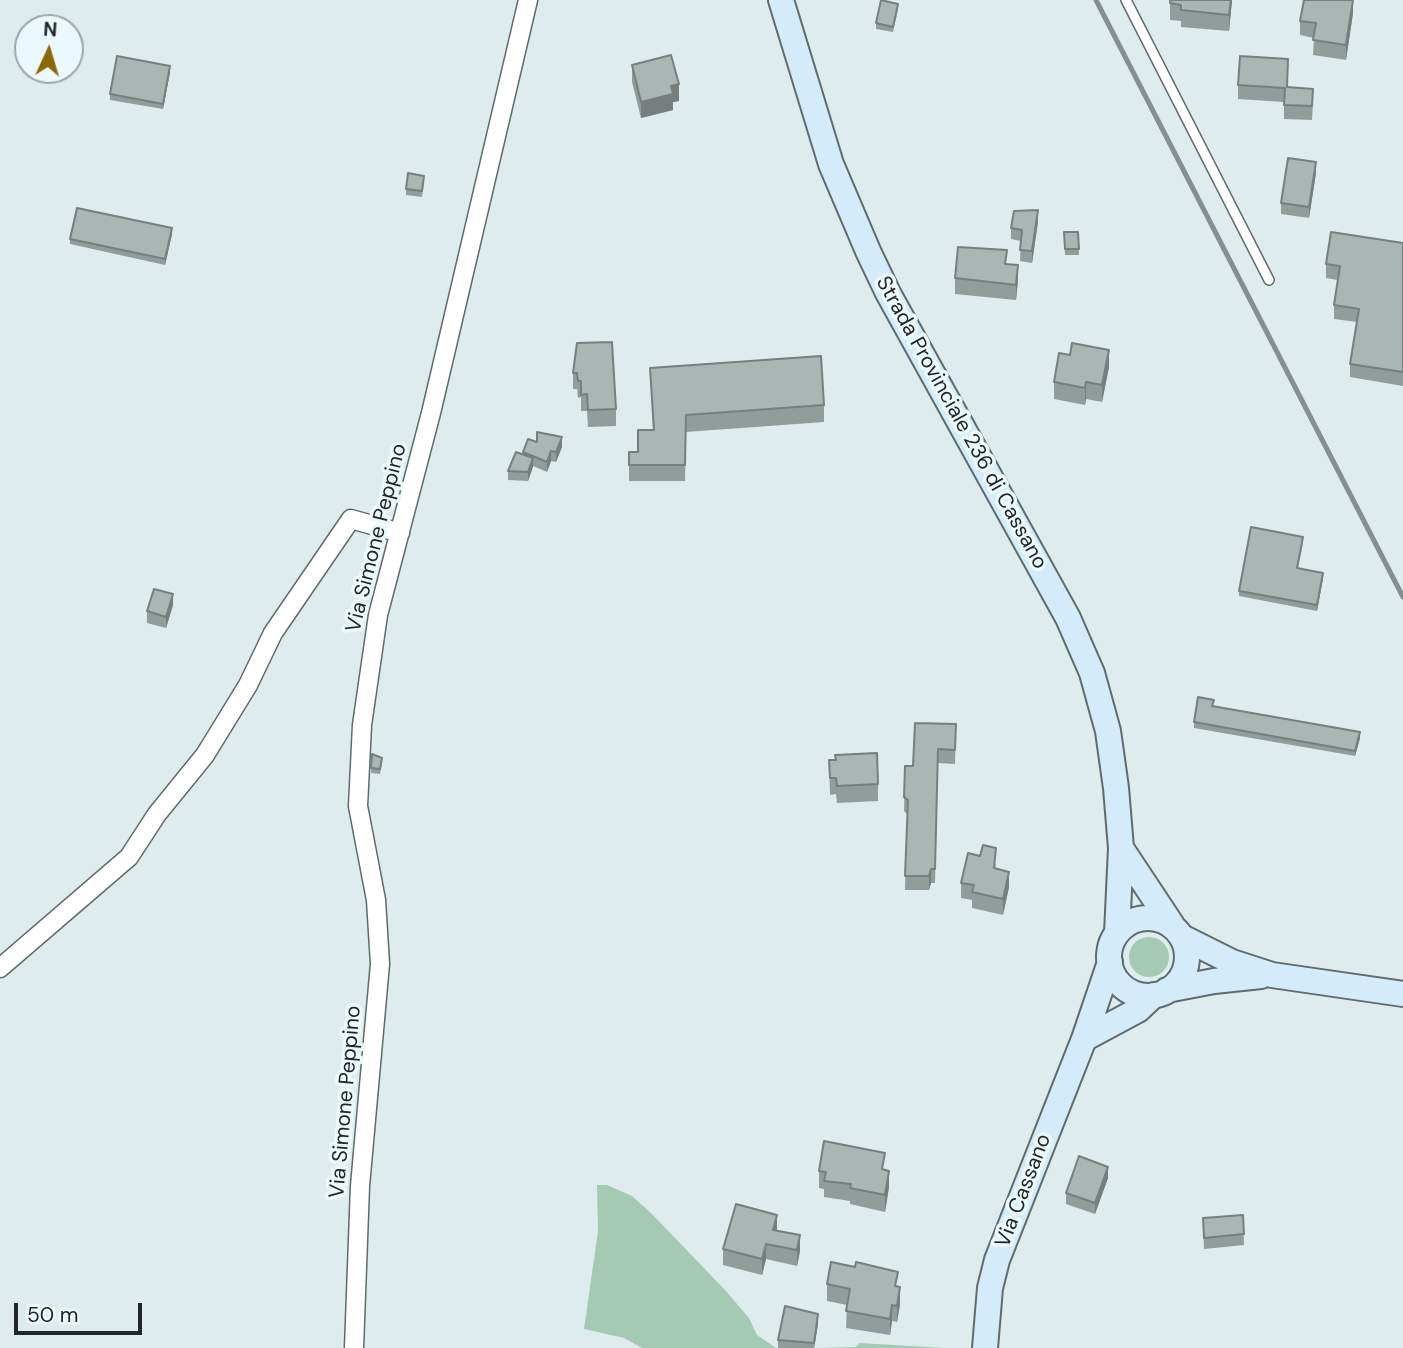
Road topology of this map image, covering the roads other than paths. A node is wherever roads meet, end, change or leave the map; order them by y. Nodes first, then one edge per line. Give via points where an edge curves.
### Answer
1 (528, 0) edge
2 (781, 0) edge
3 (1126, 0) edge
4 (1269, 280) dead end
5 (400, 533) junction
6 (1121, 848) junction
7 (1177, 931) junction
8 (1117, 933) junction
9 (1110, 962) junction
10 (0, 968) edge
11 (1272, 975) junction
12 (1160, 993) junction
13 (1403, 994) edge
14 (1084, 1039) junction
15 (354, 1348) edge
16 (985, 1348) edge

1 - 5 street, Via Simone Peppino
2 - 6 main road, Strada Provinciale 236 di Cassano via 827,153 868,251 1084,653 1108,731
3 - 4 lane
5 - 10 street via 351,519 273,633 205,755 129,857
5 - 15 street, Via Simone Peppino via 378,615 359,750 358,806 380,942 360,1186
6 - 7 main road
6 - 8 main road, Strada Provinciale 236 di Cassano
7 - 8 main road via 1149,918
7 - 11 main road via 1232,962
7 - 12 main road via 1187,961 1184,973
8 - 9 main road
9 - 12 main road via 1120,984 1141,995
9 - 14 main road, Via Cassano
11 - 12 main road
11 - 13 main road
12 - 14 main road
14 - 16 main road, Via Cassano via 997,1260

